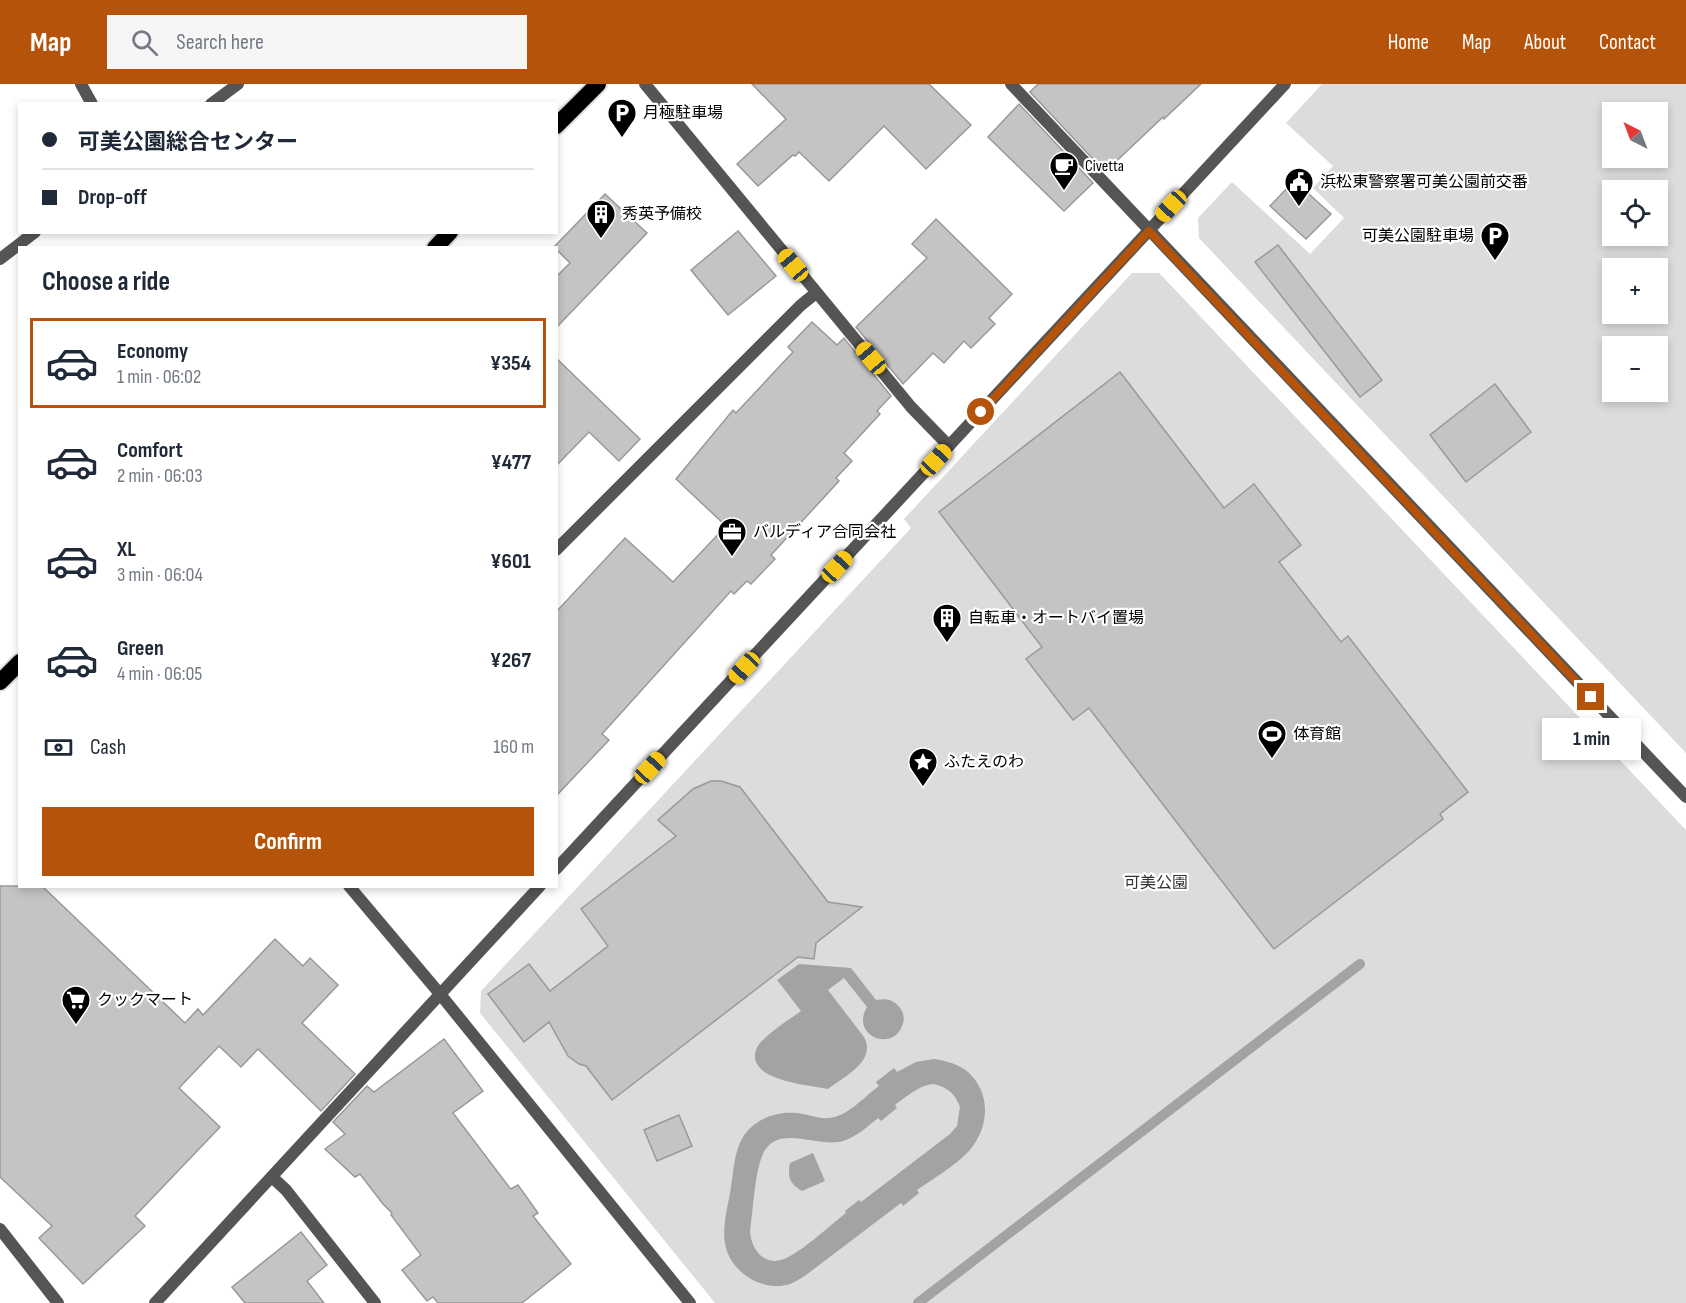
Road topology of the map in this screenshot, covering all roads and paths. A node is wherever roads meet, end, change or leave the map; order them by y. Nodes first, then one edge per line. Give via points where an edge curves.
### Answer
1 (81, 84) edge
2 (238, 84) edge
3 (598, 84) edge
4 (645, 84) edge
5 (1011, 84) edge
6 (1285, 84) edge
7 (91, 102) edge
8 (214, 102) edge
9 (558, 124) edge
10 (1149, 231) junction
11 (32, 234) edge
12 (448, 234) edge
13 (437, 246) edge
14 (0, 259) edge
15 (816, 293) junction
16 (949, 446) junction
17 (558, 548) edge
18 (18, 664) edge
19 (0, 682) edge
20 (1686, 797) edge
21 (558, 867) edge
22 (351, 888) edge
23 (538, 888) edge
24 (440, 994) junction
25 (272, 1177) junction
26 (0, 1229) edge
27 (58, 1303) edge
28 (154, 1303) edge
29 (375, 1303) edge
30 (690, 1303) edge

1 - 7 street
2 - 8 street
3 - 9 highway
4 - 15 street
5 - 10 street
6 - 10 street
10 - 16 street
10 - 20 street
11 - 14 street
12 - 13 highway
15 - 16 street via 911,407
15 - 17 street
16 - 21 street
18 - 19 highway
22 - 24 street
23 - 24 street
24 - 25 street
24 - 30 street
25 - 28 street
25 - 29 street
26 - 27 street

